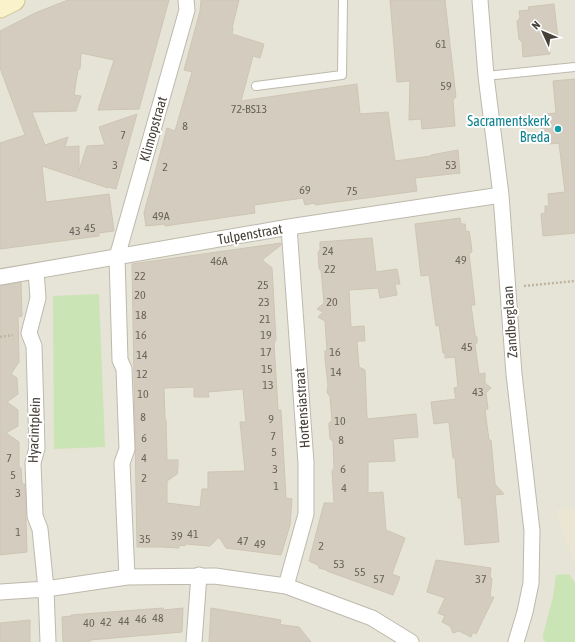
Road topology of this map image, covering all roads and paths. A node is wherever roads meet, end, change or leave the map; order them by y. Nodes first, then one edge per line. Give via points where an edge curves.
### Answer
1 (14, 0) edge
2 (186, 0) edge
3 (343, 0) edge
4 (480, 0) edge
5 (0, 7) edge
6 (575, 67) edge
7 (486, 76) junction
8 (256, 86) dead end
9 (501, 195) junction
10 (289, 228) junction
11 (117, 257) junction
12 (36, 271) junction
13 (0, 277) edge
14 (575, 281) edge
15 (508, 288) junction
16 (199, 575) junction
17 (127, 577) junction
18 (286, 586) junction
19 (46, 589) junction
20 (0, 592) edge
21 (48, 642) edge
22 (194, 642) edge
23 (411, 642) edge
24 (516, 642) edge

1 - 5 street
2 - 11 street, Klimopstraat via 187,10
3 - 8 lane via 342,75
4 - 7 street, Zandberglaan
6 - 7 lane
7 - 9 street, Zandberglaan
9 - 10 street, Tulpenstraat
9 - 15 street, Zandberglaan
10 - 11 street, Tulpenstraat
10 - 18 street, Hortensiastraat via 306,463 306,514
11 - 12 street, Tulpenstraat
11 - 17 street via 120,360 124,369 127,449 122,463
12 - 13 street, Tulpenstraat
12 - 19 street, Hyacintplein via 38,298 29,332 34,346 37,448 33,463 35,516 40,529
14 - 15 path
15 - 24 street, Zandberglaan via 514,374 532,531 531,583
16 - 17 street
16 - 18 street
16 - 22 street
17 - 19 street
18 - 23 street via 372,618
19 - 20 street
19 - 21 street, Hyacintplein

